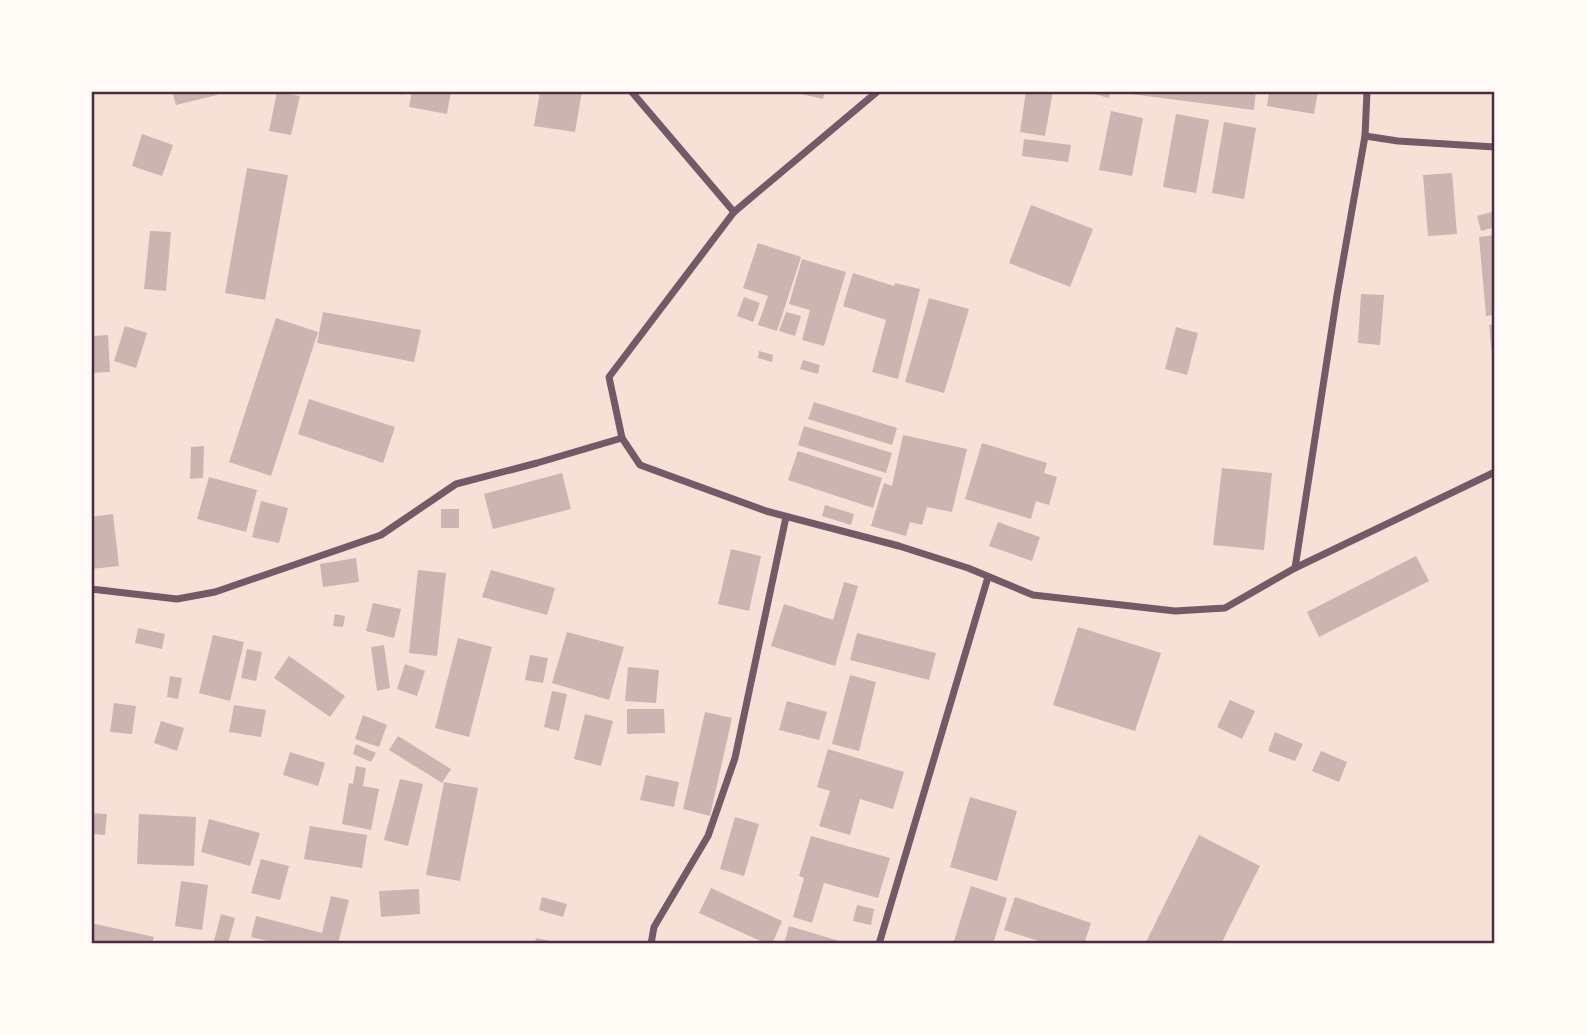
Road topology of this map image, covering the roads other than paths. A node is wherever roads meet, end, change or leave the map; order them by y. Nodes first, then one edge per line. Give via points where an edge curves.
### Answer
1 (631, 91) edge
2 (878, 91) edge
3 (1367, 91) edge
4 (1365, 136) junction
5 (1495, 147) edge
6 (734, 212) junction
7 (622, 438) junction
8 (1495, 472) edge
9 (786, 517) junction
10 (1295, 568) junction
11 (988, 577) junction
12 (91, 589) edge
13 (650, 944) edge
14 (878, 944) edge

1 - 6 street
2 - 6 street
3 - 4 street
4 - 5 street
4 - 10 street
6 - 7 street via 609,377
7 - 9 street via 640,464
7 - 12 street via 456,484 381,535 215,592 177,599
8 - 10 street
9 - 11 street via 899,546
9 - 13 street via 735,758 708,836 654,927
10 - 11 street via 1225,608 1175,611 1033,595
11 - 14 street

